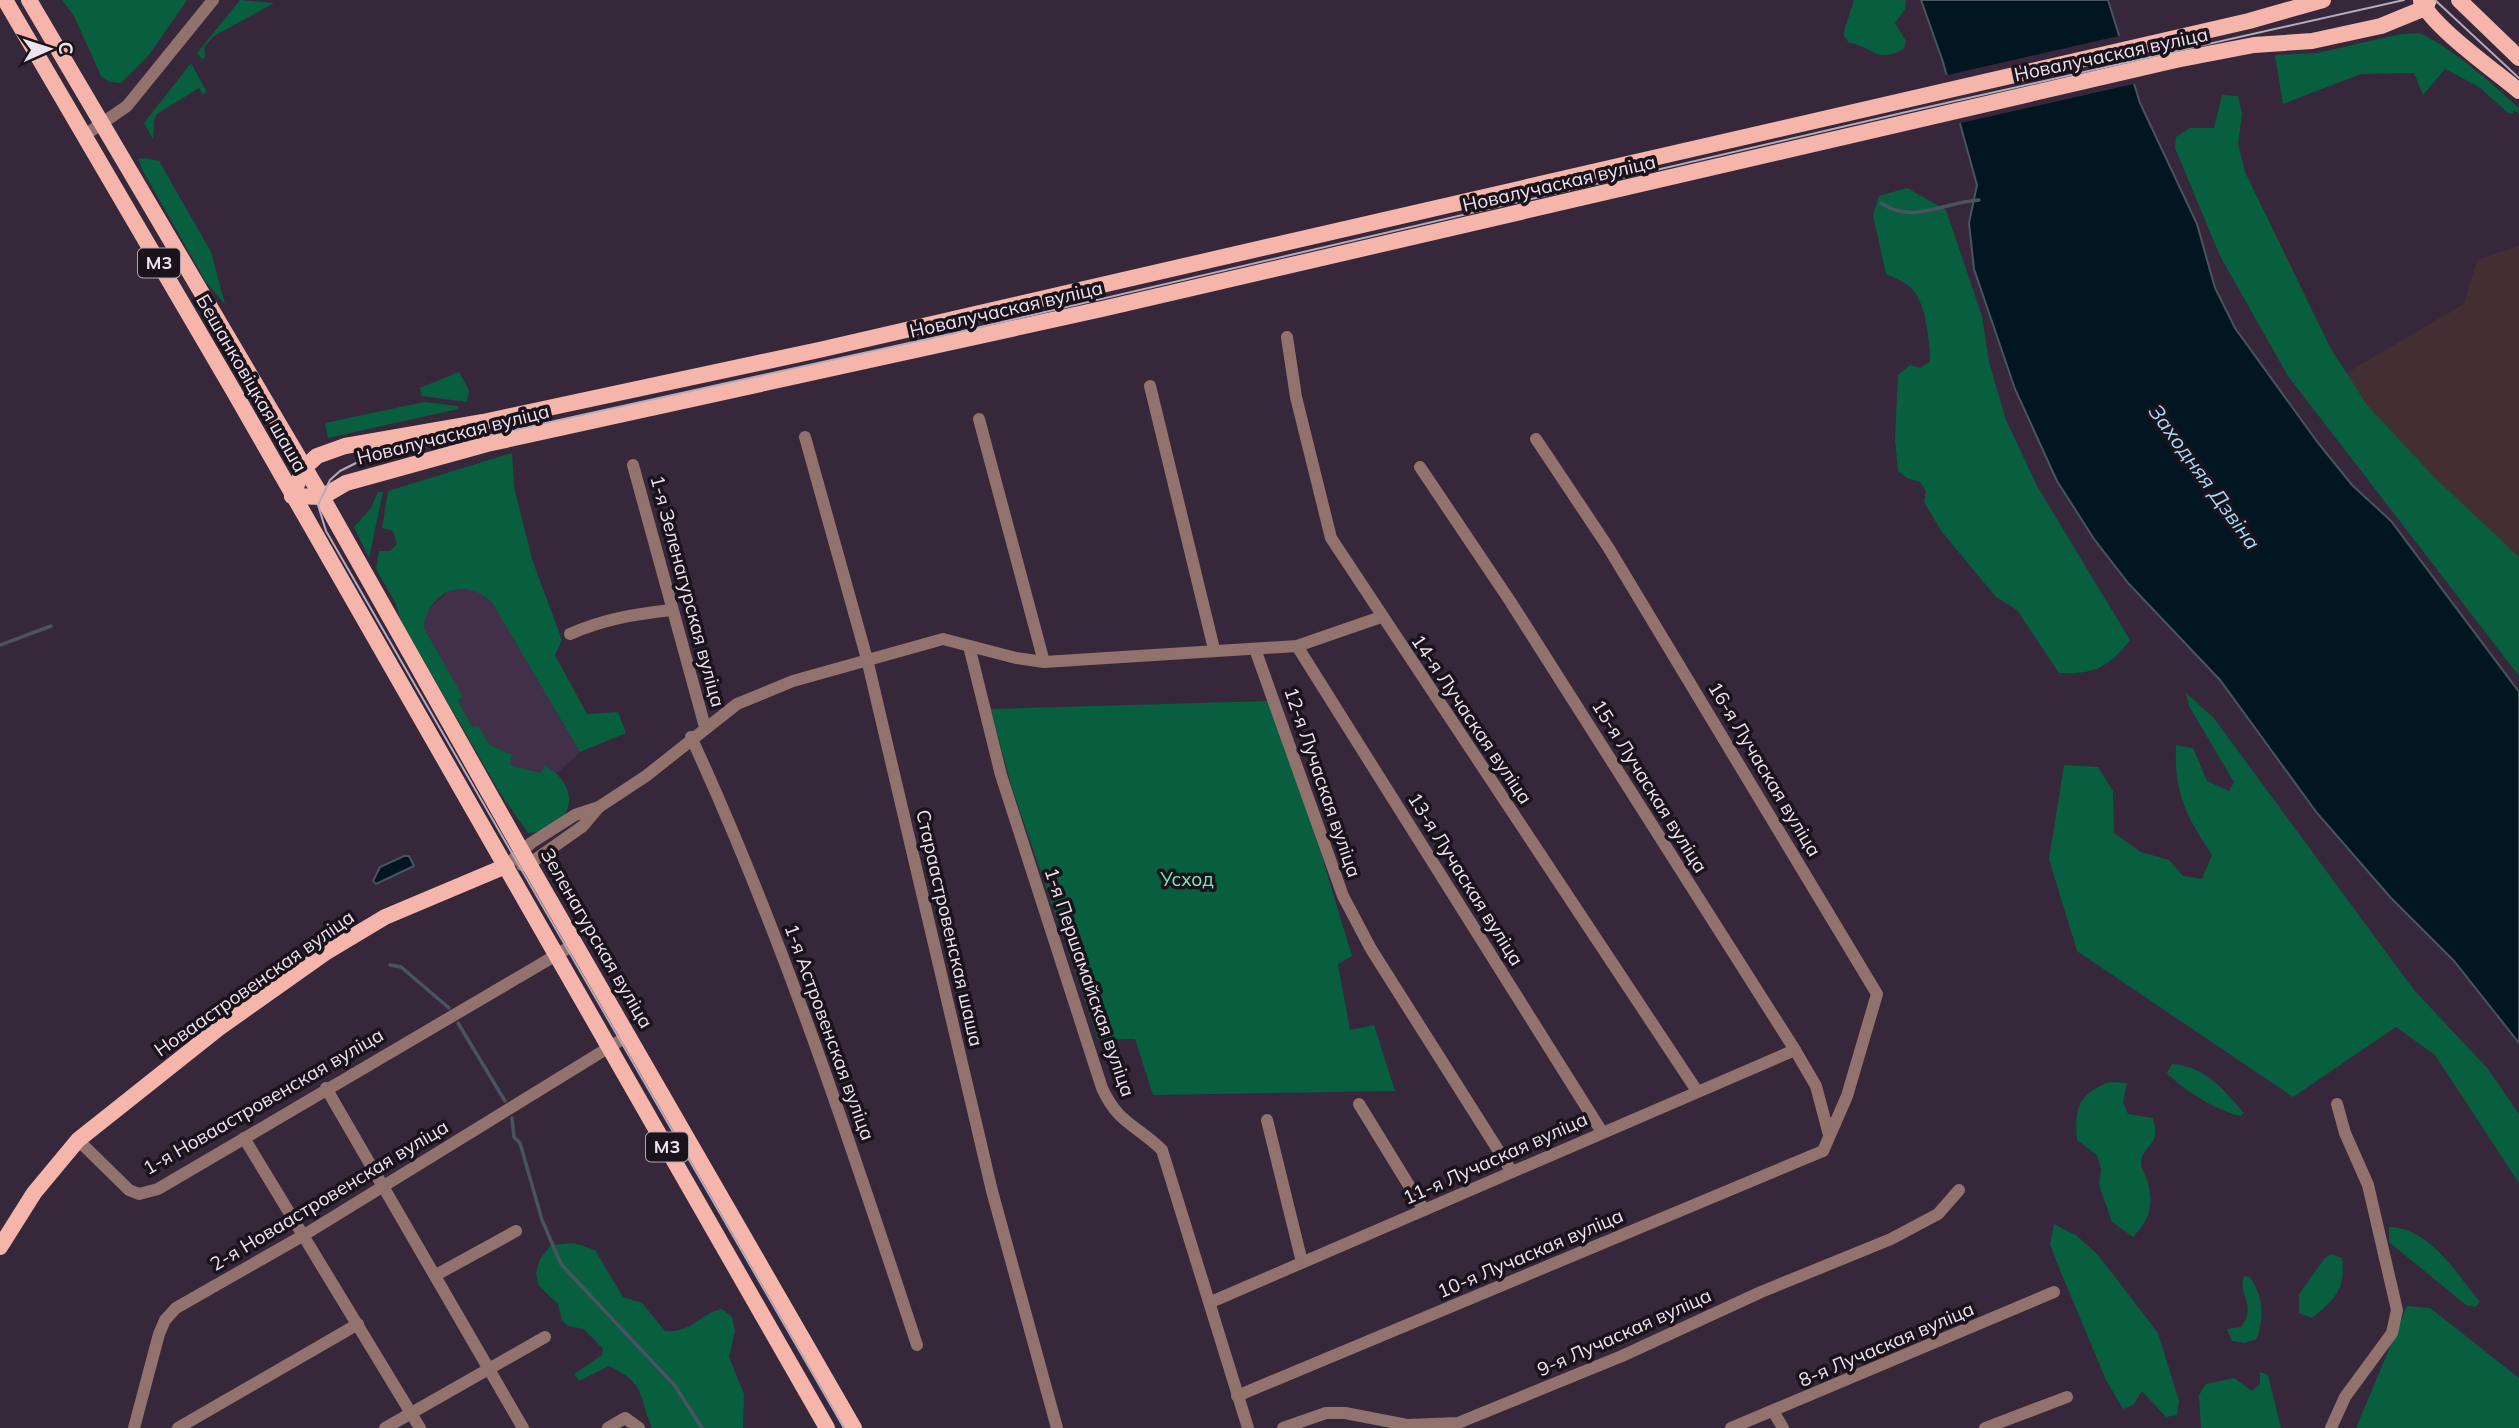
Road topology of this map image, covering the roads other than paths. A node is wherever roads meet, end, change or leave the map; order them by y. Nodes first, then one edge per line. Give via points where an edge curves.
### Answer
1 (5, 0) edge
2 (29, 0) edge
3 (213, 0) edge
4 (2323, 0) edge
5 (2459, 0) edge
6 (2425, 3) edge
7 (2519, 58) edge
8 (2519, 91) edge
9 (102, 125) junction
10 (85, 135) junction
11 (1610, 169) junction
12 (1616, 192) junction
13 (1287, 337) dead end
14 (1150, 386) dead end
15 (979, 419) dead end
16 (483, 422) junction
17 (805, 437) dead end
18 (1536, 439) dead end
19 (487, 444) junction
20 (633, 465) dead end
21 (1420, 467) dead end
22 (304, 468) junction
23 (292, 496) junction
24 (322, 497) junction
25 (672, 610) junction
26 (1381, 617) junction
27 (570, 634) dead end
28 (968, 646) junction
29 (1297, 646) junction
30 (1214, 649) junction
31 (1255, 649) junction
32 (867, 659) junction
33 (1044, 662) junction
34 (705, 727) junction
35 (691, 737) junction
36 (525, 857) junction
37 (506, 866) junction
38 (575, 944) junction
39 (556, 955) junction
40 (597, 981) junction
41 (576, 992) junction
42 (629, 1035) junction
43 (610, 1048) junction
44 (1796, 1051) junction
45 (327, 1088) junction
46 (1697, 1091) junction
47 (1359, 1104) dead end
48 (2337, 1104) dead end
49 (1267, 1120) dead end
50 (1602, 1132) junction
51 (1829, 1135) junction
52 (244, 1138) junction
53 (78, 1140) junction
54 (1511, 1172) junction
55 (382, 1187) junction
56 (1959, 1190) dead end
57 (1424, 1210) junction
58 (516, 1231) dead end
59 (304, 1235) junction
60 (0, 1247) edge
61 (1302, 1262) junction
62 (436, 1275) junction
63 (772, 1284) junction
64 (2054, 1292) dead end
65 (753, 1296) junction
66 (1211, 1302) junction
67 (358, 1324) junction
68 (545, 1337) dead end
69 (917, 1345) dead end
70 (489, 1366) junction
71 (1237, 1396) junction
72 (2067, 1397) dead end
73 (1773, 1411) junction
74 (410, 1413) junction
75 (1459, 1426) edge
76 (134, 1428) edge
77 (178, 1428) edge
78 (385, 1428) edge
79 (419, 1428) edge
80 (523, 1428) edge
81 (608, 1428) edge
82 (639, 1428) edge
83 (827, 1428) edge
84 (854, 1428) edge
85 (1057, 1428) edge
86 (1248, 1428) edge
87 (1283, 1428) edge
88 (1731, 1428) edge
89 (1783, 1428) edge
90 (1985, 1428) edge
91 (2331, 1428) edge

1 - 10 main road, Бешанковіцкая шаша / М3
2 - 9 main road, Бешанковіцкая шаша / М3
3 - 9 street via 127,106
4 - 11 main road, Новалучаская вуліца
5 - 7 main road
6 - 8 main road
6 - 12 main road, Новалучаская вуліца via 2381,26 2176,60
9 - 10 street
9 - 22 main road, Бешанковіцкая шаша / М3
10 - 23 main road, Бешанковіцкая шаша / М3
11 - 12 street
11 - 16 main road, Новалучаская вуліца
12 - 19 main road, Новалучаская вуліца
13 - 26 street, 14-я Лучаская вуліца via 1296,397 1331,538
14 - 30 street
15 - 33 street
16 - 19 street
16 - 22 main road, Новалучаская вуліца via 337,448 317,456
17 - 32 street, Стараастровенская шаша
18 - 51 street, 16-я Лучаская вуліца via 1608,547 1877,994 1847,1096
19 - 24 main road, Новалучаская вуліца via 346,483
20 - 25 street, 1-я Зеленагурская вуліца
21 - 44 street, 15-я Лучаская вуліца
22 - 23 main road
22 - 24 main road, Зеленагурская вуліца / М3
23 - 24 main road, Новалучаская вуліца
23 - 37 main road, М3
24 - 36 main road, Зеленагурская вуліца / М3
25 - 27 street via 629,614
25 - 34 street, 1-я Зеленагурская вуліца
26 - 29 street
26 - 46 street, 14-я Лучаская вуліца
28 - 32 street via 943,639
28 - 33 street
28 - 66 street, 1-я Першамайская вуліца via 1001,775 1102,1088 1121,1121 1162,1150
29 - 31 street
29 - 50 street, 13-я Лучаская вуліца
30 - 31 street
30 - 33 street
31 - 54 street, 12-я Лучаская вуліца via 1343,896 1371,949
32 - 34 street via 737,704
32 - 85 street, Стараастровенская шаша via 992,1191
34 - 35 street
35 - 36 street via 646,776 599,807 583,826
35 - 69 street, 1-я Астровенская вуліца via 718,794 822,1060
36 - 37 street
36 - 38 main road, Зеленагурская вуліца / М3
37 - 39 main road, М3
37 - 53 main road, Новаастровенская вуліца via 385,917 325,953 219,1028
38 - 39 street, 1-я Новаастровенская вуліца
38 - 40 main road, Зеленагурская вуліца / М3
39 - 41 main road, М3
39 - 45 street, 1-я Новаастровенская вуліца
40 - 41 street
40 - 42 main road, Зеленагурская вуліца / М3
41 - 43 main road, М3
42 - 43 street, 2-я Новаастровенская вуліца
42 - 63 main road, Зеленагурская вуліца / М3
43 - 55 street, 2-я Новаастровенская вуліца
43 - 65 main road, М3
44 - 46 street, 11-я Лучаская вуліца
44 - 51 street, 15-я Лучаская вуліца via 1816,1086
45 - 52 street, 1-я Новаастровенская вуліца
45 - 55 street
46 - 50 street, 11-я Лучаская вуліца
47 - 57 street
48 - 91 street via 2368,1185 2397,1310 2392,1333 2345,1397
49 - 61 street
50 - 54 street, 11-я Лучаская вуліца
51 - 71 street, 10-я Лучаская вуліца via 1823,1151
52 - 53 street, 1-я Новаастровенская вуліца via 158,1189 139,1194 129,1190
52 - 59 street
53 - 60 main road via 34,1193
54 - 57 street, 11-я Лучаская вуліца
55 - 59 street, 2-я Новаастровенская вуліца
55 - 62 street
56 - 75 street, 9-я Лучаская вуліца via 1938,1214 1891,1239
57 - 61 street, 11-я Лучаская вуліца
58 - 62 street
59 - 67 street
59 - 76 street, 2-я Новаастровенская вуліца via 176,1308 165,1320
61 - 66 street, 11-я Лучаская вуліца
62 - 70 street
63 - 65 street
63 - 84 main road, Зеленагурская вуліца / М3
64 - 73 street, 8-я Лучаская вуліца
65 - 83 main road, М3
66 - 71 street, 1-я Першамайская вуліца
67 - 74 street
67 - 77 street
68 - 70 street
70 - 74 street
70 - 80 street
71 - 86 street, 1-я Першамайская вуліца
72 - 90 street
73 - 88 street, 8-я Лучаская вуліца
73 - 89 street
74 - 78 street
74 - 79 street
75 - 87 street, 9-я Лучаская вуліца via 1408,1425 1326,1413
81 - 82 street via 625,1418

